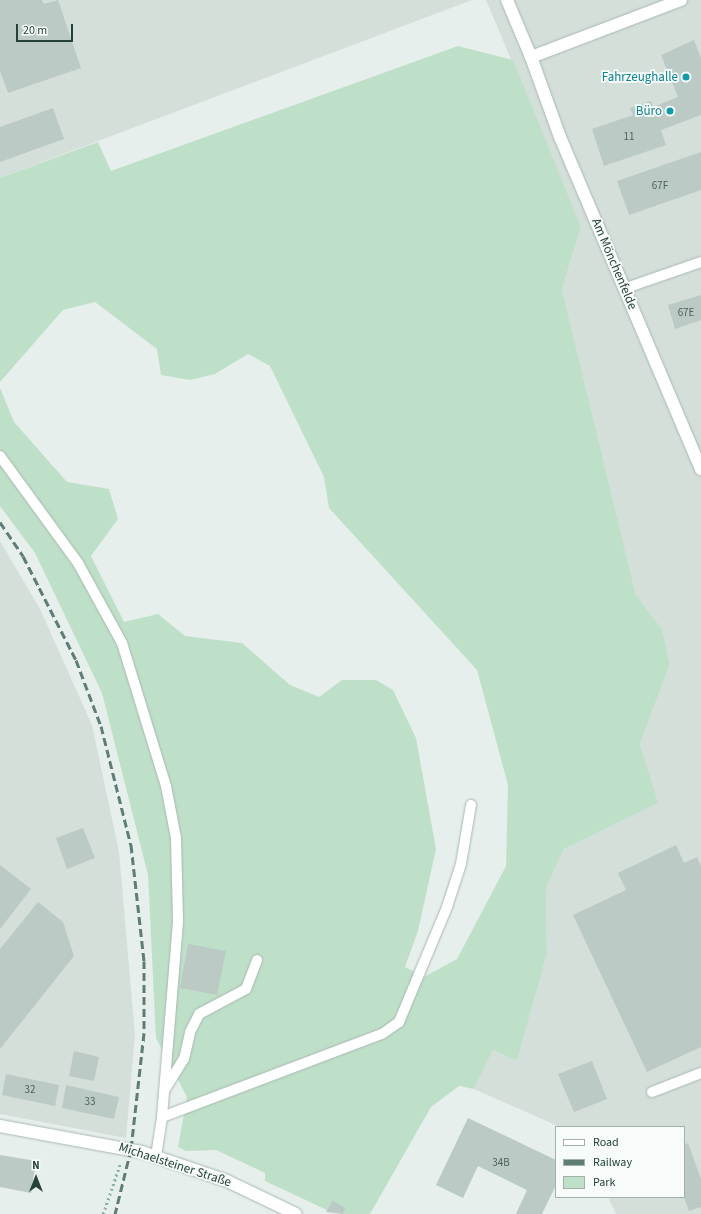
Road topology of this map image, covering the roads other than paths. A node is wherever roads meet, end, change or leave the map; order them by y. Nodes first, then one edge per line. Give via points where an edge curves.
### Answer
1 (507, 0) edge
2 (682, 0) edge
3 (531, 57) junction
4 (701, 262) edge
5 (626, 288) junction
6 (0, 456) edge
7 (701, 469) edge
8 (471, 805) dead end
9 (257, 960) dead end
10 (701, 1073) edge
11 (164, 1091) junction
12 (652, 1092) dead end
13 (162, 1117) junction
14 (0, 1126) edge
15 (156, 1156) junction
16 (296, 1214) edge

1 - 3 street, Am Mönchenfelde
2 - 3 street
3 - 5 street, Am Mönchenfelde via 560,137
4 - 5 lane
5 - 7 street, Am Mönchenfelde
6 - 11 lane via 78,563 122,643 166,786 176,838 178,922
8 - 13 lane via 461,864 447,907 399,1022 382,1034
9 - 11 lane via 246,989 199,1014 190,1032 184,1059
10 - 12 lane
11 - 13 lane
13 - 15 lane
14 - 15 street, Michaelsteiner Straße via 124,1147
15 - 16 street, Michaelsteiner Straße via 227,1181

